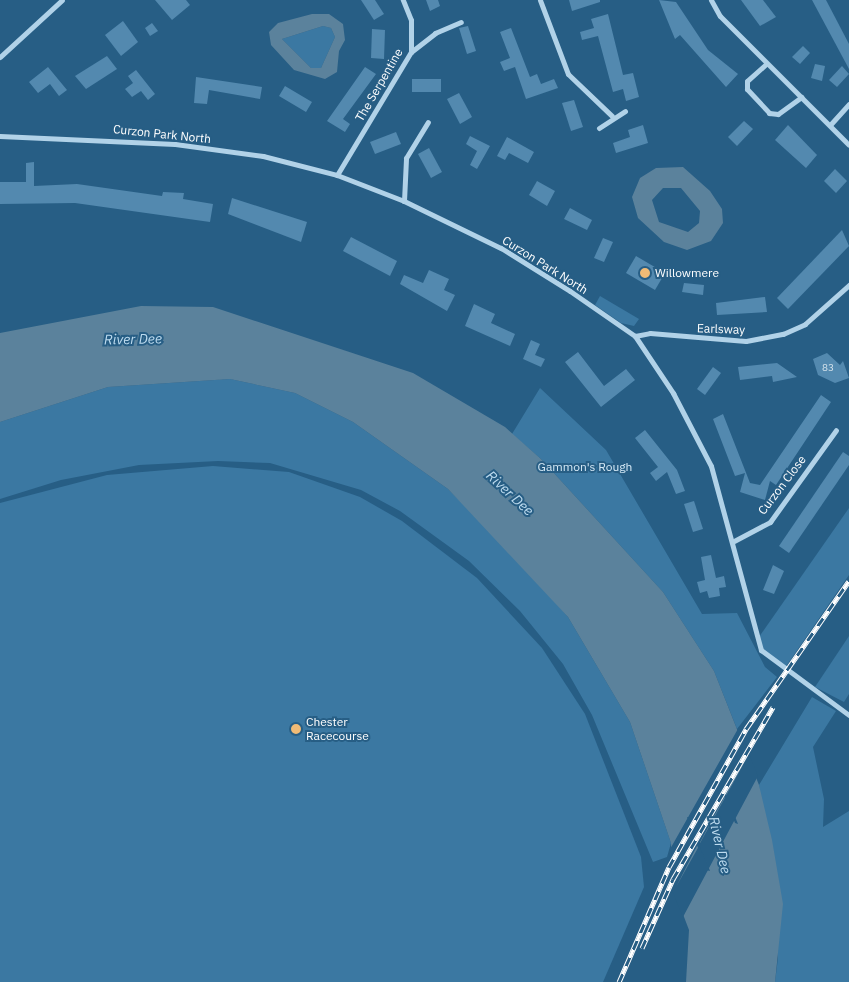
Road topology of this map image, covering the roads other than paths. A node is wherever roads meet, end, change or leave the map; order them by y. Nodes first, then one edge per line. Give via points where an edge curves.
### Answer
1 (62, 0) edge
2 (403, 0) edge
3 (540, 0) edge
4 (710, 0) edge
5 (461, 22) dead end
6 (411, 52) junction
7 (0, 56) edge
8 (766, 64) junction
9 (801, 97) junction
10 (849, 104) edge
11 (625, 111) dead end
12 (612, 116) junction
13 (428, 122) dead end
14 (830, 125) junction
15 (599, 128) dead end
16 (0, 136) edge
17 (849, 145) edge
18 (337, 175) junction
19 (404, 200) junction
20 (849, 285) edge
21 (635, 336) junction
22 (836, 430) dead end
23 (734, 541) junction
24 (849, 715) edge

1 - 7 street
2 - 6 street, The Serpentine via 412,20
3 - 12 street via 568,74
4 - 8 street via 720,16
5 - 6 street via 436,33
6 - 18 street, The Serpentine
8 - 9 street
8 - 9 street via 748,81 747,89 769,113 778,114
9 - 14 street
10 - 14 street
11 - 12 street
12 - 15 street
13 - 19 street via 406,158
14 - 17 street
16 - 18 street, Curzon Park North via 175,144 263,156
18 - 19 street, Curzon Park North
19 - 21 street, Curzon Park North via 501,248
20 - 21 street, Earlsway via 805,324 783,334 746,341 650,333
21 - 23 street, Curzon Park North via 673,393 711,466
22 - 23 street, Curzon Close via 770,522
23 - 24 street, Curzon Park North via 754,632 772,661

